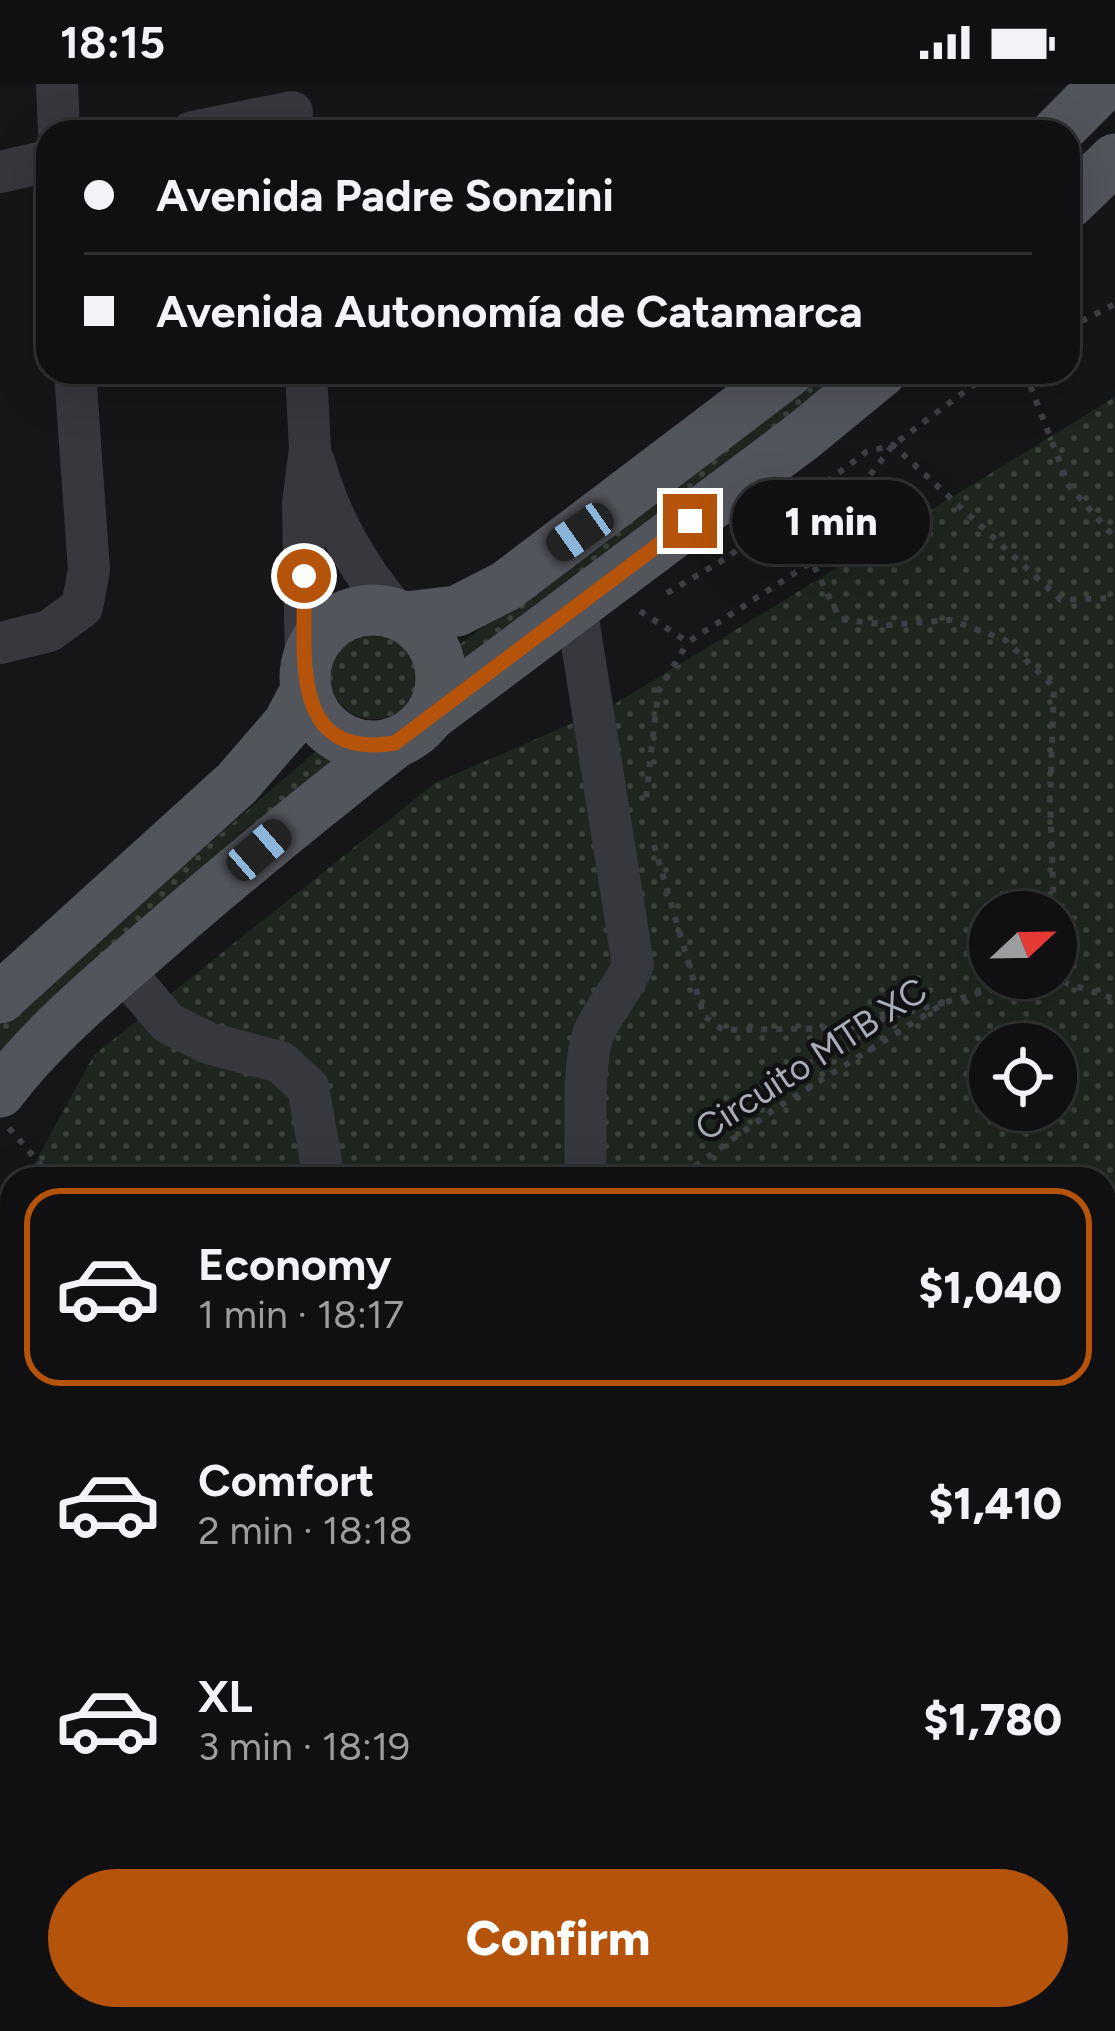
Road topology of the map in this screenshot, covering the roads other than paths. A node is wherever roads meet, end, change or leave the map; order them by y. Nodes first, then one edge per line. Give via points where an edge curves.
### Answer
1 (57, 84) edge
2 (1105, 84) edge
3 (292, 109) edge
4 (58, 120) edge
5 (244, 120) edge
6 (1069, 120) edge
7 (1115, 159) edge
8 (36, 164) edge
9 (0, 172) edge
10 (1080, 193) edge
11 (76, 384) edge
12 (307, 384) edge
13 (772, 384) edge
14 (866, 384) edge
15 (310, 449) junction
16 (577, 606) junction
17 (402, 616) junction
18 (0, 643) edge
19 (306, 678) junction
20 (413, 729) junction
21 (122, 969) junction
22 (0, 998) edge
23 (0, 1092) edge
24 (322, 1167) edge
25 (585, 1167) edge

1 - 4 street
2 - 6 main road
3 - 5 street
7 - 10 main road
8 - 9 street
11 - 18 street via 88,570 82,607 49,631
12 - 15 street
13 - 17 main road via 506,586 457,610
14 - 16 main road
15 - 17 street via 339,532
15 - 19 street via 303,504
16 - 20 main road
16 - 25 street via 633,965 593,1032
17 - 19 main road via 343,616 312,646
17 - 20 main road via 423,630 442,670 441,693
19 - 20 main road via 314,712 349,742 372,747
19 - 22 main road via 288,724 237,783
20 - 21 main road via 293,820
21 - 23 main road
21 - 24 street via 168,1024 280,1062 308,1087

